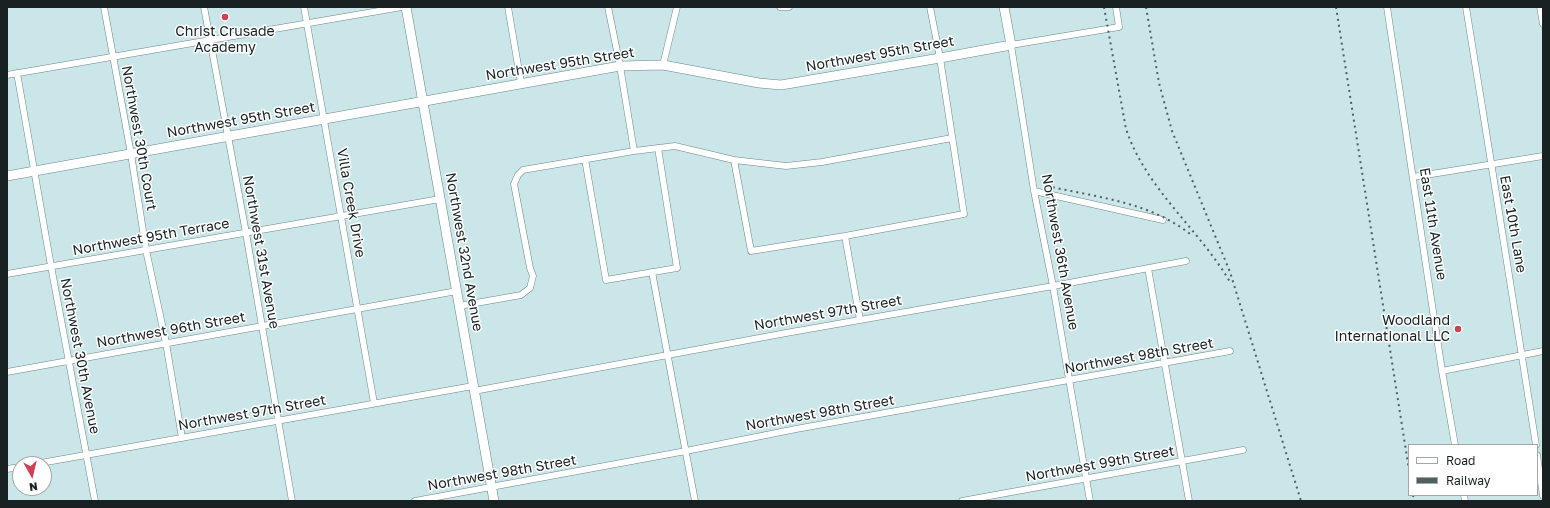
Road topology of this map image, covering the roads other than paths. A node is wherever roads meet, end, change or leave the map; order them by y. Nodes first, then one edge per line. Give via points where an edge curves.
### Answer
1 (104, 7) edge
2 (204, 7) edge
3 (304, 7) edge
4 (402, 7) edge
5 (406, 7) edge
6 (508, 7) edge
7 (608, 7) edge
8 (677, 7) edge
9 (780, 7) edge
10 (789, 7) edge
11 (930, 7) edge
12 (1004, 7) edge
13 (1116, 7) edge
14 (1387, 7) edge
15 (1466, 7) edge
16 (1540, 7) edge
17 (307, 23) junction
18 (1543, 24) edge
19 (210, 40) junction
20 (1011, 45) junction
21 (113, 57) junction
22 (940, 58) junction
23 (663, 65) junction
24 (620, 66) junction
25 (17, 73) junction
26 (7, 75) edge
27 (521, 83) junction
28 (423, 102) junction
29 (323, 119) junction
30 (229, 136) junction
31 (952, 138) junction
32 (658, 148) junction
33 (634, 151) junction
34 (131, 154) junction
35 (1543, 156) edge
36 (585, 159) junction
37 (734, 160) junction
38 (1490, 165) junction
39 (35, 171) junction
40 (7, 176) edge
41 (1413, 177) junction
42 (1034, 191) junction
43 (440, 199) junction
44 (341, 216) junction
45 (1163, 220) dead end
46 (246, 233) junction
47 (845, 236) junction
48 (146, 250) junction
49 (1186, 261) dead end
50 (51, 266) junction
51 (1148, 268) junction
52 (652, 272) junction
53 (7, 274) edge
54 (1053, 286) junction
55 (457, 292) junction
56 (459, 306) junction
57 (358, 309) junction
58 (860, 320) junction
59 (262, 326) junction
60 (166, 344) junction
61 (1543, 351) edge
62 (1230, 352) dead end
63 (669, 355) junction
64 (1523, 355) junction
65 (70, 361) junction
66 (1164, 364) junction
67 (7, 372) edge
68 (1442, 372) junction
69 (1068, 380) junction
70 (474, 388) junction
71 (374, 403) junction
72 (278, 421) junction
73 (182, 438) junction
74 (1455, 444) edge
75 (1536, 444) edge
76 (1243, 450) dead end
77 (686, 451) junction
78 (87, 455) junction
79 (52, 461) edge
80 (1182, 461) junction
81 (1538, 462) edge
82 (1086, 479) junction
83 (492, 488) junction
84 (1543, 496) edge
85 (95, 501) edge
86 (292, 501) edge
87 (415, 501) edge
88 (494, 501) edge
89 (695, 501) edge
90 (962, 501) edge
91 (1090, 501) edge
92 (1189, 501) edge

1 - 21 street, Northwest 30th Court
2 - 19 street, Northwest 31st Avenue
3 - 17 street, Villa Creek Drive
4 - 17 street
5 - 28 street, Northwest 32nd Avenue
6 - 27 street
7 - 24 street
8 - 23 street
9 - 10 street
11 - 22 street
12 - 20 street, Northwest 36th Avenue
13 - 20 street, Northwest 95th Street via 1119,28
14 - 41 street, East 11th Avenue
15 - 38 street, East 10th Lane
16 - 18 street
17 - 19 street
17 - 29 street, Villa Creek Drive
19 - 21 street
19 - 30 street, Northwest 31st Avenue
20 - 22 street, Northwest 95th Street
20 - 42 street, Northwest 36th Avenue
21 - 25 street
21 - 34 street, Northwest 30th Court
22 - 23 street, Northwest 95th Street via 780,85
22 - 31 street
23 - 24 street, Northwest 95th Street
24 - 27 street, Northwest 95th Street
24 - 33 street
25 - 26 street
25 - 39 street, Northwest 30th Avenue
27 - 28 street, Northwest 95th Street
28 - 29 street, Northwest 95th Street
28 - 43 street, Northwest 32nd Avenue
29 - 30 street, Northwest 95th Street
29 - 44 street, Villa Creek Drive
30 - 34 street, Northwest 95th Street
30 - 46 street, Northwest 31st Avenue
31 - 37 street via 822,162 786,166
31 - 47 street via 964,214
32 - 33 street
32 - 37 street via 675,146
32 - 52 street via 677,268
33 - 36 street
34 - 39 street, Northwest 95th Street
34 - 48 street, Northwest 30th Court
35 - 38 street
36 - 52 street via 606,280
36 - 56 street via 523,170 514,184 533,276 530,288 521,296
37 - 47 street via 751,251
38 - 41 street
38 - 64 street, East 10th Lane
39 - 40 street, Northwest 95th Street
39 - 50 street, Northwest 30th Avenue
41 - 68 street, East 11th Avenue
42 - 45 street
42 - 54 street, Northwest 36th Avenue
43 - 44 street, Northwest 95th Terrace
43 - 55 street, Northwest 32nd Avenue
44 - 46 street, Northwest 95th Terrace
44 - 57 street, Villa Creek Drive
46 - 48 street, Northwest 95th Terrace
46 - 59 street, Northwest 31st Avenue
47 - 58 street
48 - 50 street, Northwest 95th Terrace
48 - 60 street, Northwest 30th Court
49 - 51 street, Northwest 97th Street
50 - 53 street, Northwest 95th Terrace
50 - 65 street, Northwest 30th Avenue
51 - 54 street, Northwest 97th Street
51 - 66 street
52 - 63 street
54 - 58 street, Northwest 97th Street
54 - 69 street, Northwest 36th Avenue
55 - 56 street, Northwest 32nd Avenue
55 - 57 street, Northwest 96th Street
56 - 70 street, Northwest 32nd Avenue
57 - 59 street, Northwest 96th Street
57 - 71 street, Villa Creek Drive
58 - 63 street, Northwest 97th Street
59 - 60 street, Northwest 96th Street
59 - 72 street, Northwest 31st Avenue
60 - 65 street, Northwest 96th Street
60 - 73 street, Northwest 30th Court
61 - 64 street
62 - 66 street, Northwest 98th Street
63 - 70 street, Northwest 97th Street
63 - 77 street
64 - 68 street
64 - 75 street, East 10th Lane
65 - 67 street, Northwest 96th Street
65 - 78 street, Northwest 30th Avenue
66 - 69 street, Northwest 98th Street
66 - 80 street
68 - 74 street, East 11th Avenue
69 - 77 street, Northwest 98th Street
69 - 82 street, Northwest 36th Avenue
70 - 71 street, Northwest 97th Street
70 - 83 street, Northwest 32nd Avenue
71 - 72 street, Northwest 97th Street
72 - 73 street, Northwest 97th Street
72 - 86 street, Northwest 31st Avenue
73 - 78 street, Northwest 97th Street
76 - 80 street, Northwest 99th Street
77 - 83 street, Northwest 98th Street
77 - 89 street
78 - 79 street, Northwest 97th Street
78 - 85 street, Northwest 30th Avenue
80 - 82 street, Northwest 99th Street
80 - 92 street
81 - 84 street
82 - 90 street, Northwest 99th Street
82 - 91 street, Northwest 36th Avenue
83 - 87 street, Northwest 98th Street
83 - 88 street, Northwest 32nd Avenue

